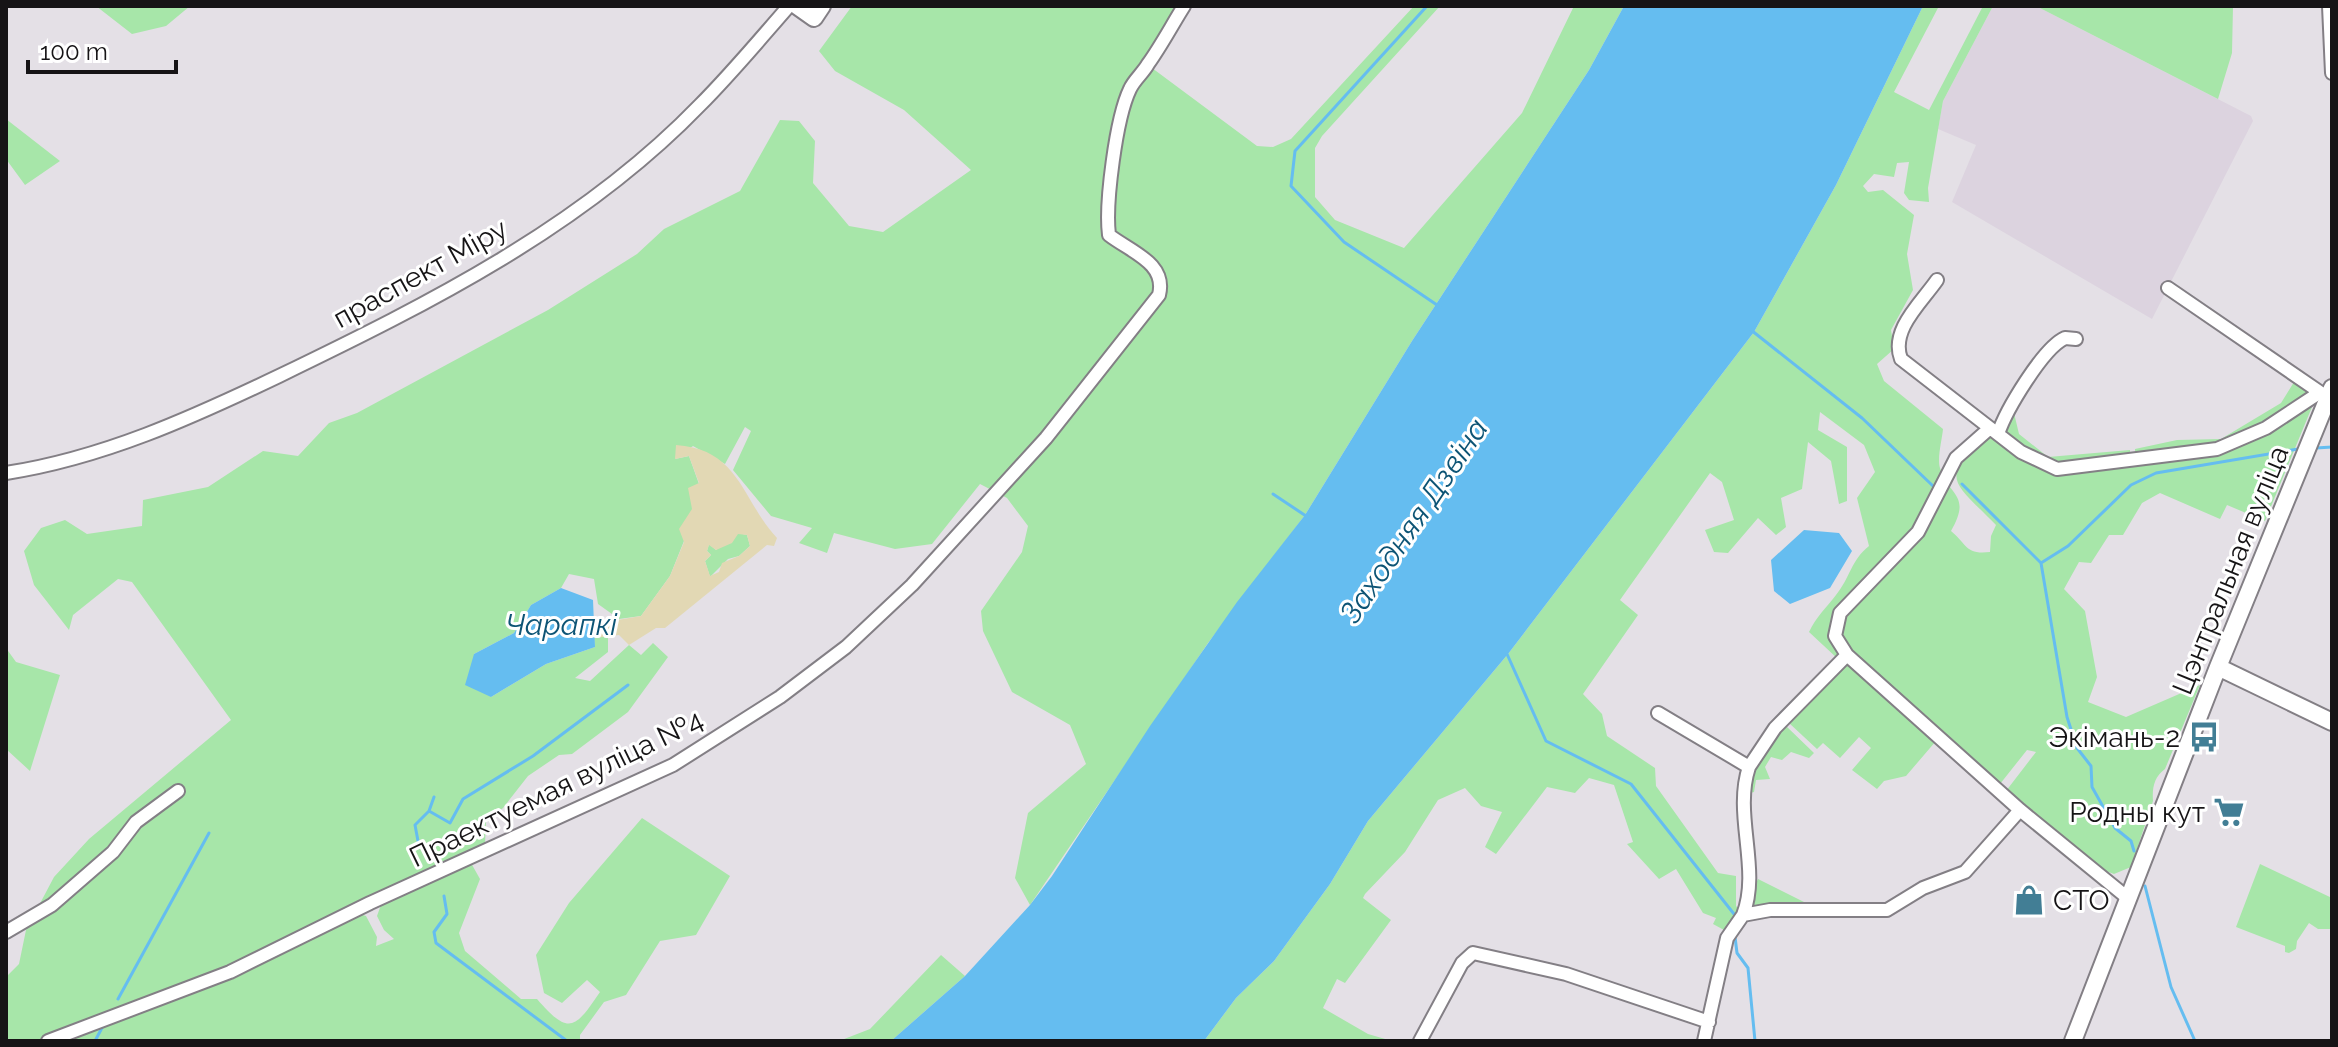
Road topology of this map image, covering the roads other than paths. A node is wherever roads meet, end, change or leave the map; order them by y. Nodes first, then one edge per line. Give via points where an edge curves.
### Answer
1 (789, 6) edge
2 (797, 6) edge
3 (1184, 6) edge
4 (2329, 6) edge
5 (818, 12) edge
6 (2332, 73) edge
7 (1937, 280) dead end
8 (2168, 288) dead end
9 (2076, 339) dead end
10 (2326, 392) edge
11 (1994, 431) junction
12 (6, 473) edge
13 (1847, 655) junction
14 (2218, 667) junction
15 (1658, 713) dead end
16 (2332, 722) edge
17 (1749, 767) junction
18 (178, 791) dead end
19 (2020, 810) junction
20 (2129, 899) junction
21 (1743, 915) junction
22 (6, 932) edge
23 (1709, 1022) junction
24 (48, 1041) edge
25 (1420, 1041) edge
26 (1704, 1041) edge
27 (2073, 1041) edge

1 - 12 street, праспект Міру via 699,107 595,197 506,259 413,311 220,405 55,465
2 - 5 main road
3 - 24 street, Праектуемая вуліца №4 via 1131,86 1119,118 1106,214 1109,235 1152,265 1162,284 1159,295 1101,372 912,585 846,647 780,697 673,765 230,972
4 - 6 street
7 - 11 street via 1900,332 1898,350 1906,365
8 - 10 street
9 - 11 street via 2065,338 2052,349
10 - 11 street via 2231,445 2172,457 2057,469 2037,462
10 - 14 main road, Цэнтральная вуліца
11 - 13 street via 1956,458 1918,532 1840,613 1835,636
13 - 17 street via 1775,728
13 - 19 street
14 - 16 main road
14 - 20 main road, Цэнтральная вуліца
15 - 17 street
17 - 21 street via 1743,794 1749,889
18 - 22 street via 136,822 113,852 52,905
19 - 20 street
19 - 21 street via 1965,872 1923,888 1887,910 1770,910
20 - 27 main road, Цэнтральная вуліца
21 - 23 street via 1727,938
23 - 25 street via 1566,974 1473,953 1462,963
23 - 26 street

